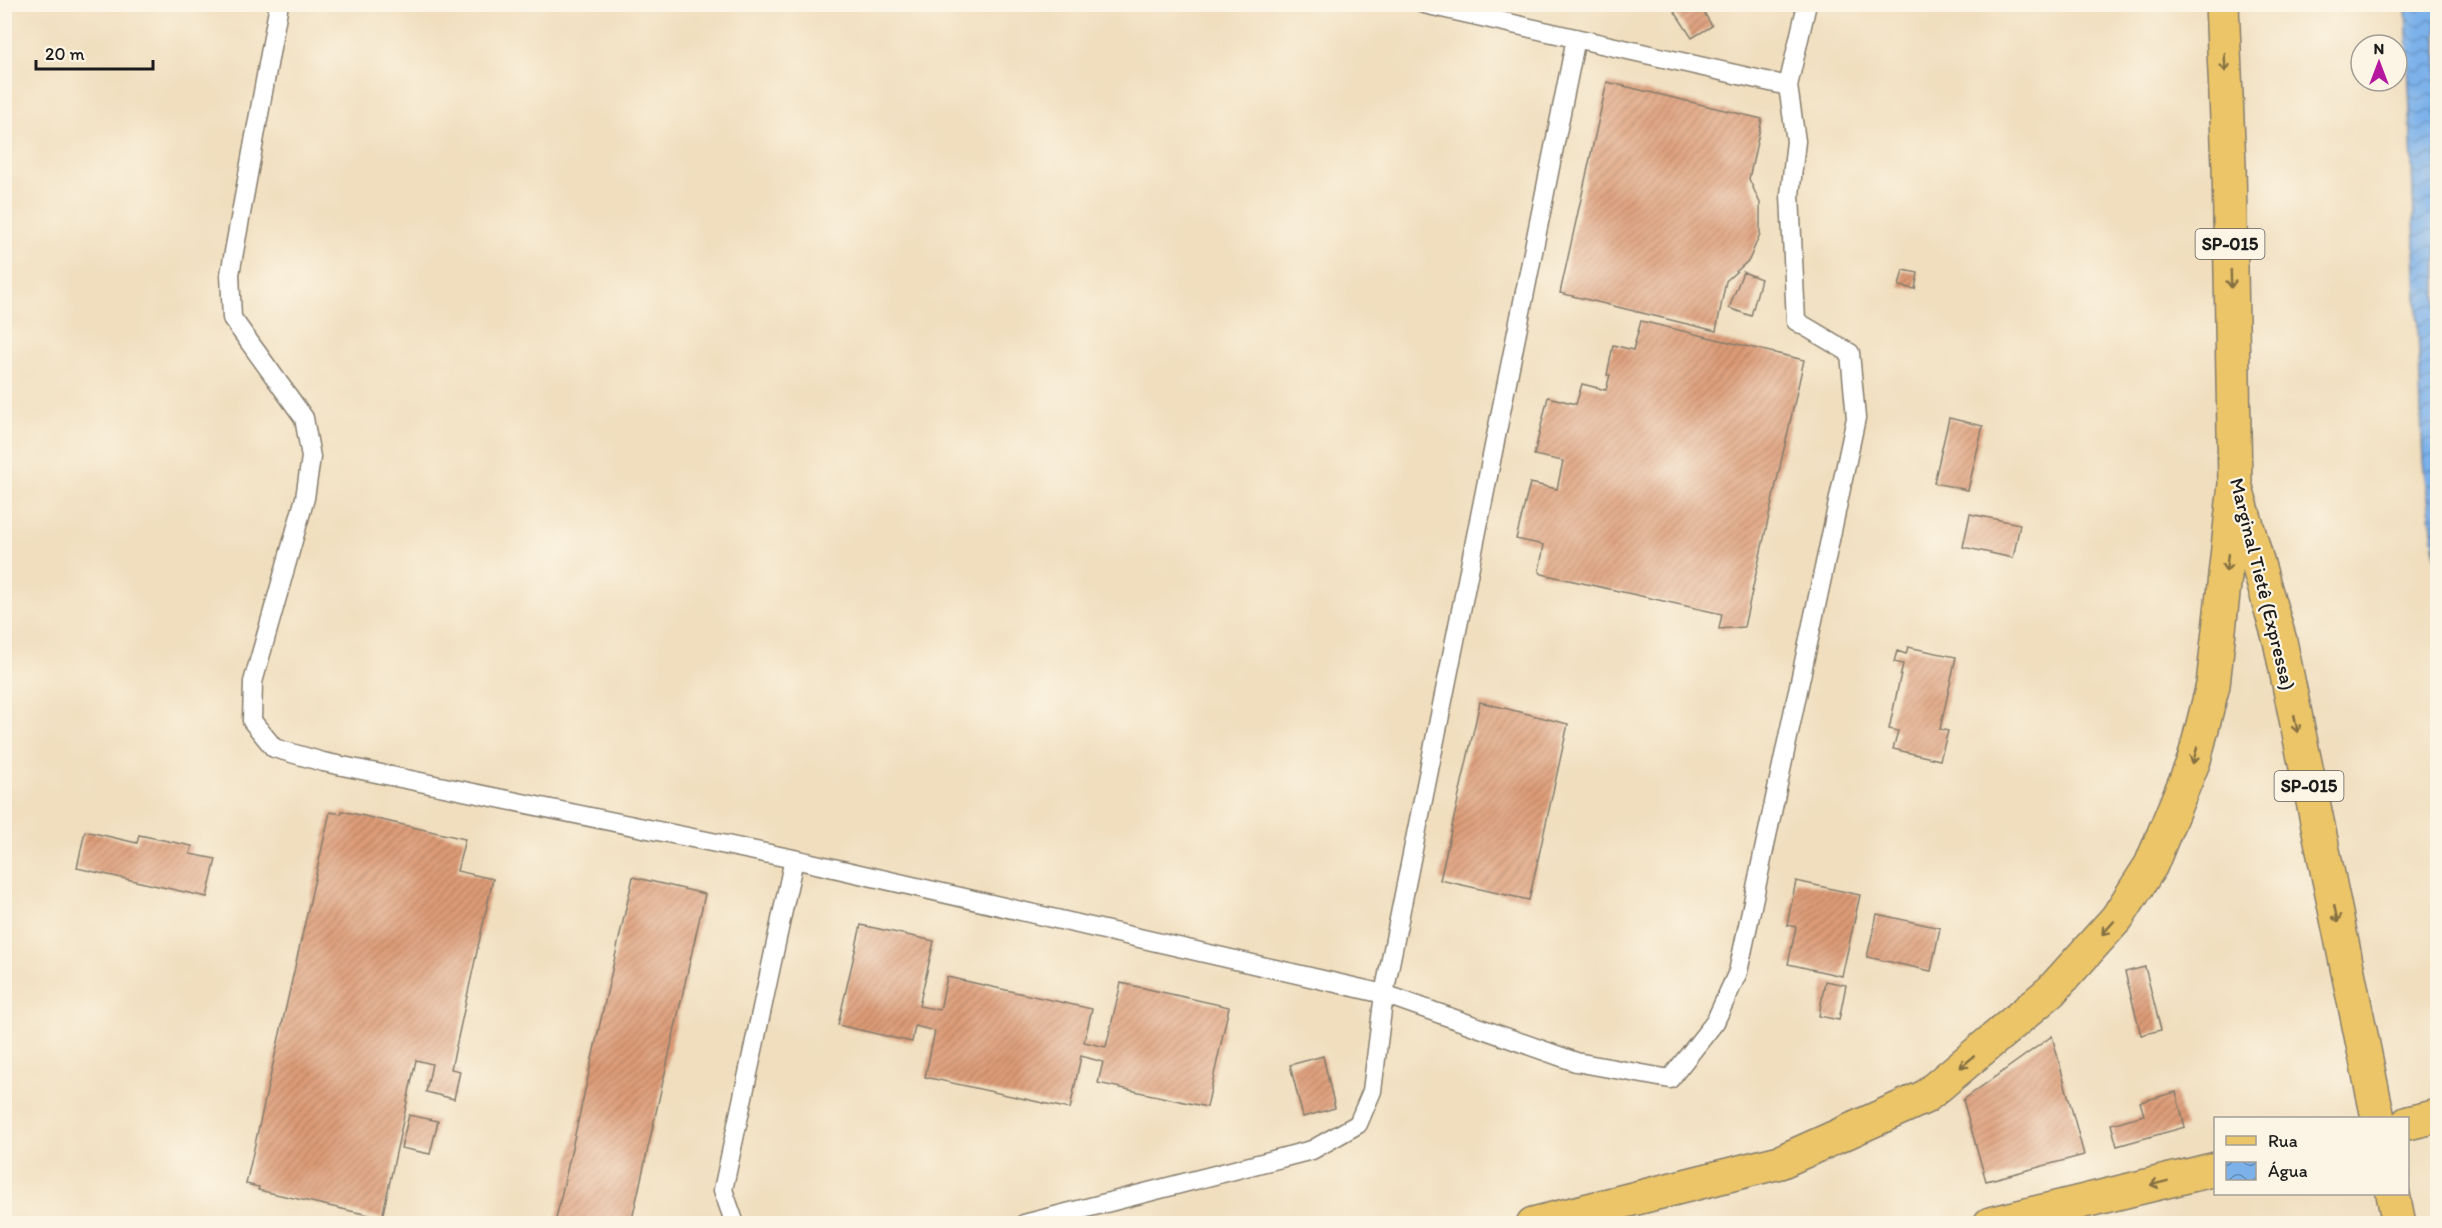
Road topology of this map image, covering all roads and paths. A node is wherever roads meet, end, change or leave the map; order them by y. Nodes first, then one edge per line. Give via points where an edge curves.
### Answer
1 (279, 4) edge
2 (1424, 4) edge
3 (1807, 4) edge
4 (2222, 4) edge
5 (1576, 38) junction
6 (1788, 86) junction
7 (2235, 484) junction
8 (794, 859) junction
9 (1384, 994) junction
10 (2438, 1116) edge
11 (2378, 1117) edge
12 (2409, 1123) edge
13 (2214, 1169) edge
14 (2393, 1195) edge
15 (735, 1224) edge
16 (1024, 1224) edge
17 (1533, 1224) edge
18 (1990, 1224) edge
19 (2399, 1224) edge

1 - 8 lane via 230,274 232,318 304,418 311,457 305,498 253,682 252,721 274,748 323,762
2 - 5 lane
3 - 6 lane
4 -> 7 main road, Marginal Tietê (Expressa) / SP-015
5 - 6 lane
5 - 9 lane
6 - 9 lane via 1796,141 1790,195 1796,321 1850,353 1856,418 1738,972 1715,1022 1670,1079 1576,1062
7 -> 11 main road, Marginal Tietê (Expressa) / SP-015 via 2280,641
7 -> 17 main road via 2213,685 2194,760 2151,865 2117,918 2051,991 1915,1102 1780,1162
8 - 9 lane
8 - 15 lane via 723,1190
9 - 16 lane via 1372,1091 1358,1124 1312,1150
10 - 12 main road
13 -> 18 main road
14 - 19 main road

